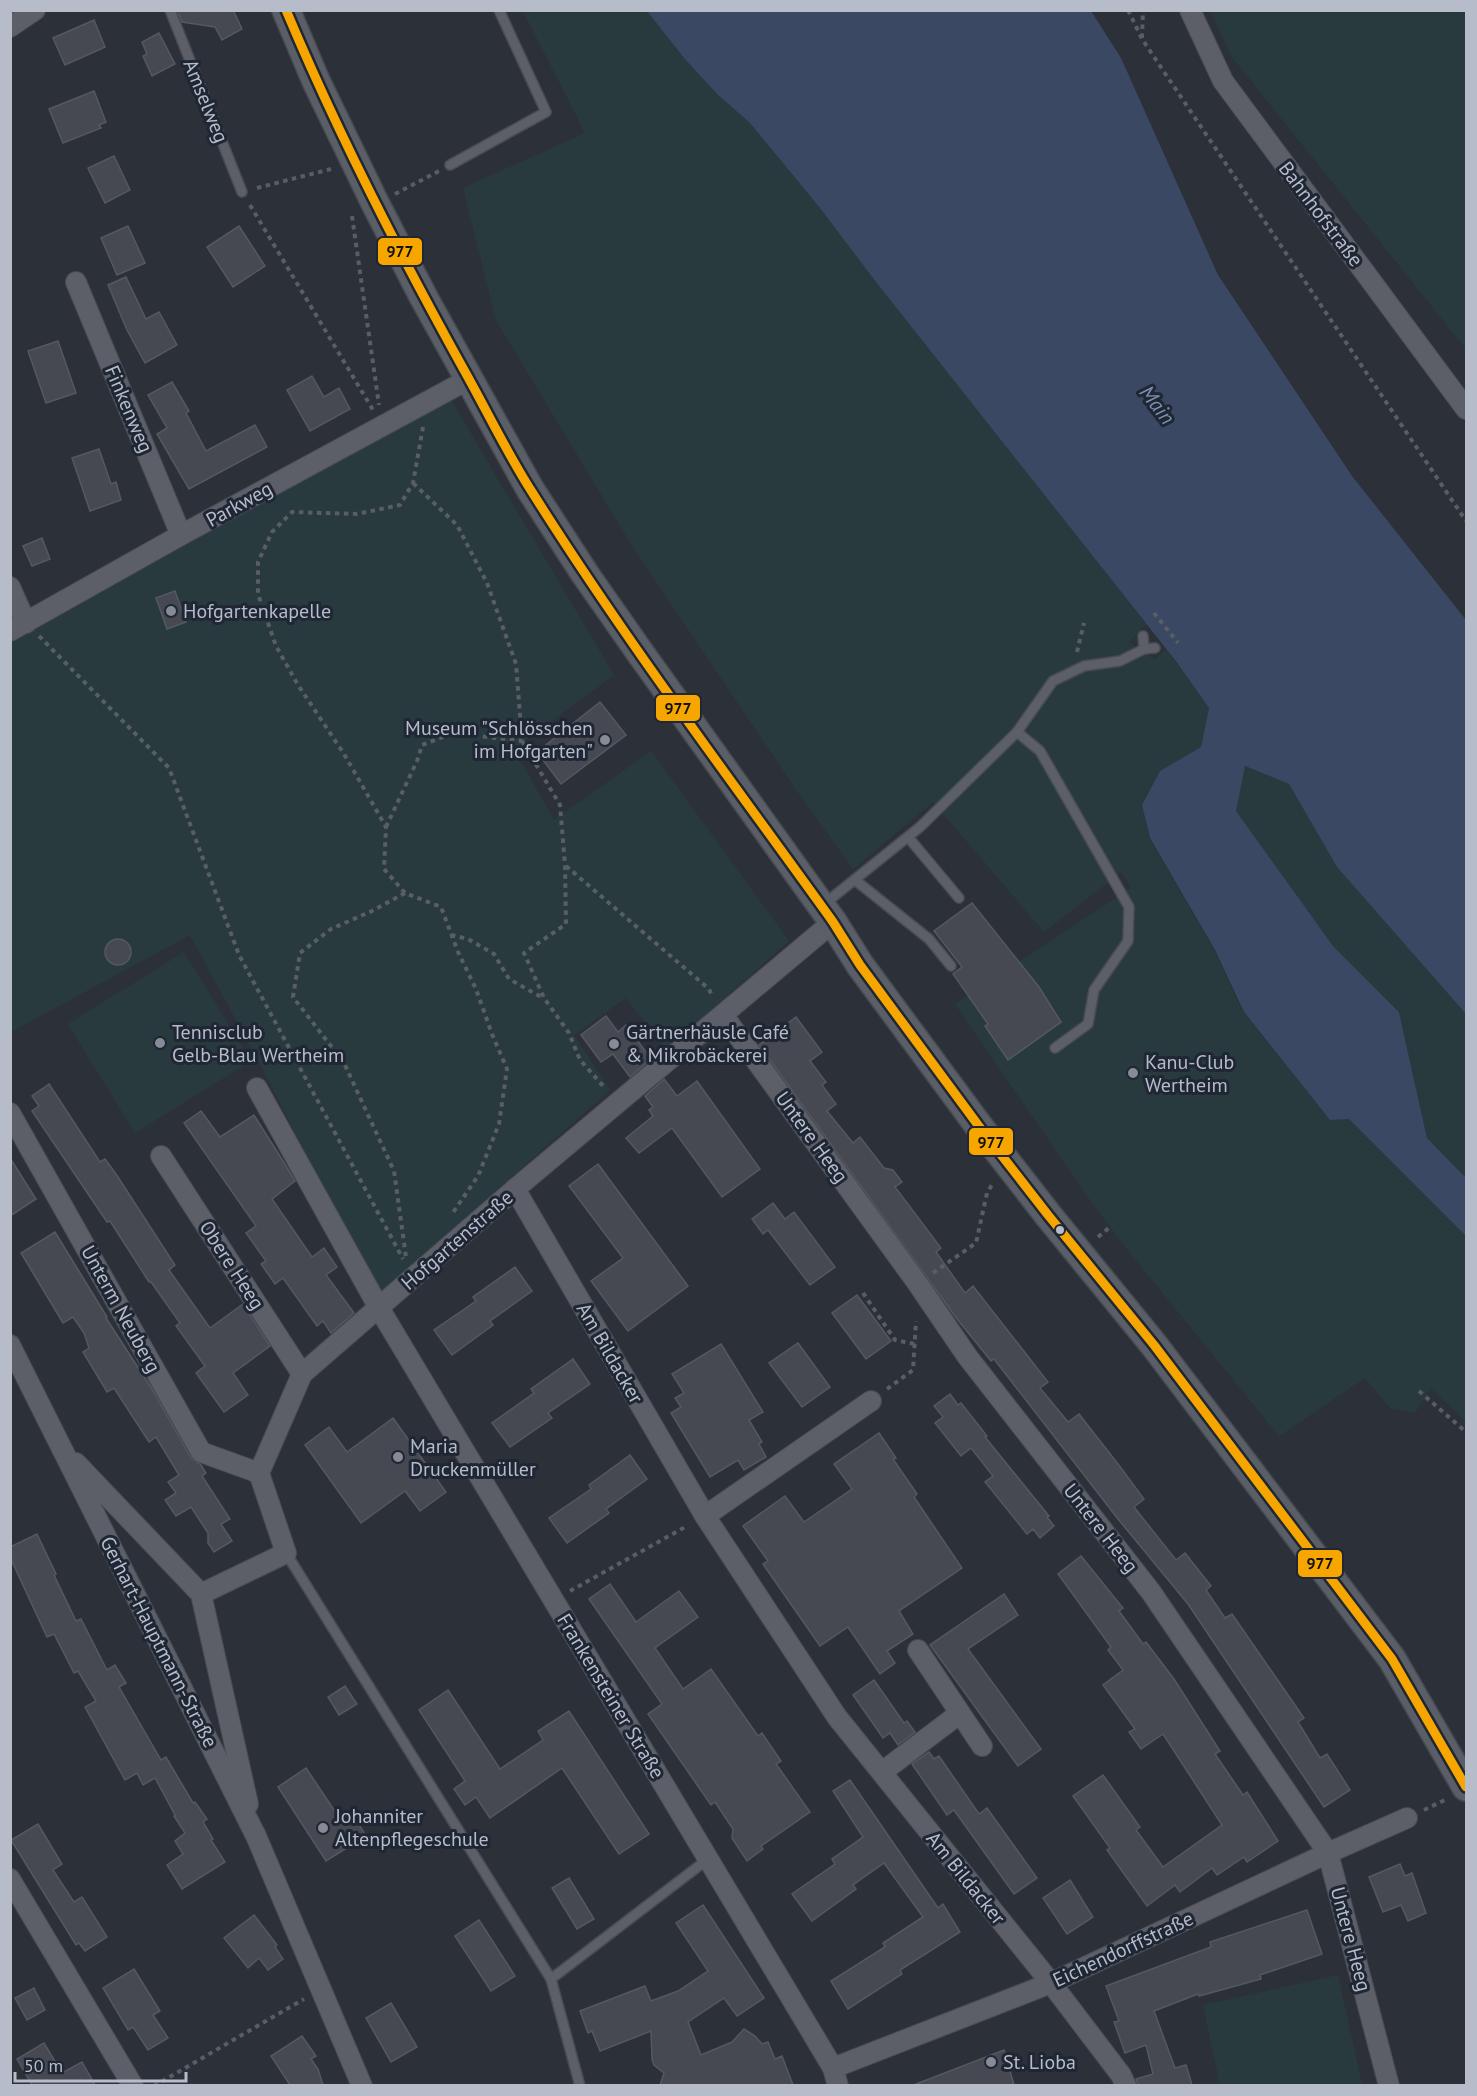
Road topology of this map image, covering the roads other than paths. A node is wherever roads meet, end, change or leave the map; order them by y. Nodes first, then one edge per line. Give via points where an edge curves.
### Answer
1 (35, 10) edge
2 (170, 10) edge
3 (286, 10) edge
4 (499, 10) edge
5 (1190, 10) edge
6 (10, 27) edge
7 (450, 165) dead end
8 (242, 192) road end
9 (76, 282) dead end
10 (469, 379) junction
11 (1467, 409) edge
12 (181, 535) junction
13 (10, 587) edge
14 (18, 627) edge
15 (1143, 636) dead end
16 (1155, 648) dead end
17 (1144, 649) junction
18 (1017, 732) junction
19 (908, 837) junction
20 (855, 880) junction
21 (959, 898) dead end
22 (827, 914) junction
23 (951, 966) dead end
24 (723, 1015) junction
25 (1055, 1048) dead end
26 (257, 1088) dead end
27 (10, 1113) edge
28 (161, 1156) dead end
29 (515, 1190) junction
30 (379, 1308) junction
31 (10, 1345) edge
32 (302, 1374) junction
33 (878, 1396) road end
34 (62, 1448) junction
35 (259, 1473) junction
36 (698, 1520) junction
37 (286, 1553) junction
38 (201, 1594) junction
39 (918, 1650) dead end
40 (959, 1714) junction
41 (982, 1746) dead end
42 (882, 1772) junction
43 (1462, 1791) edge
44 (1407, 1818) road end
45 (256, 1836) junction
46 (1328, 1853) junction
47 (708, 1859) junction
48 (10, 1879) edge
49 (550, 1979) junction
50 (1051, 1983) junction
51 (836, 2076) edge
52 (133, 2085) edge
53 (362, 2085) edge
54 (580, 2085) edge
55 (1126, 2085) edge
56 (1389, 2085) edge

1 - 6 street
2 - 8 lane, Amselweg
3 - 10 main road via 375,203
4 - 7 lane via 546,112
5 - 11 street, Bahnhofstraße via 1223,81
9 - 12 street, Finkenweg
10 - 12 street, Parkweg via 381,423
10 - 22 main road via 530,489 585,574
12 - 14 street, Parkweg
13 - 14 street
15 - 17 lane
16 - 17 lane
17 - 18 lane via 1120,661 1084,666 1053,681
18 - 19 lane
18 - 25 lane via 1040,751 1130,907 1128,941 1094,990 1088,1023
19 - 20 lane
19 - 21 lane
20 - 22 lane
20 - 23 lane via 928,939
22 - 24 street, Hofgartenstraße
22 - 43 main road via 890,1007 1008,1163 1154,1345 1392,1659
24 - 29 street, Hofgartenstraße
24 - 46 street, Untere Heeg via 967,1356 1151,1592
26 - 30 street
27 - 35 street, Unterm Neuberg via 201,1452
28 - 32 street, Obere Heeg
29 - 30 street, Hofgartenstraße
29 - 36 street, Am Bildacker
30 - 32 street, Hofgartenstraße
30 - 47 street, Frankensteiner Straße
31 - 34 street, Gerhart-Hauptmann-Straße
32 - 35 street, Hofgartenstraße
33 - 36 street
34 - 38 street, Gerhart-Hauptmann-Straße
34 - 45 street, Gerhart-Hauptmann-Straße
35 - 37 street
36 - 42 street, Am Bildacker via 837,1717
37 - 38 street
37 - 49 lane
38 - 45 street, Gerhart-Hauptmann-Straße
39 - 40 street
40 - 41 street
40 - 42 street
42 - 50 street, Am Bildacker
44 - 46 street, Eichendorffstraße
45 - 53 street, Gerhart-Hauptmann-Straße
46 - 50 street, Eichendorffstraße
46 - 56 street, Untere Heeg
47 - 49 lane
47 - 51 street, Frankensteiner Straße
48 - 52 street
49 - 54 lane
50 - 51 street, Eichendorffstraße
50 - 55 street, Am Bildacker

